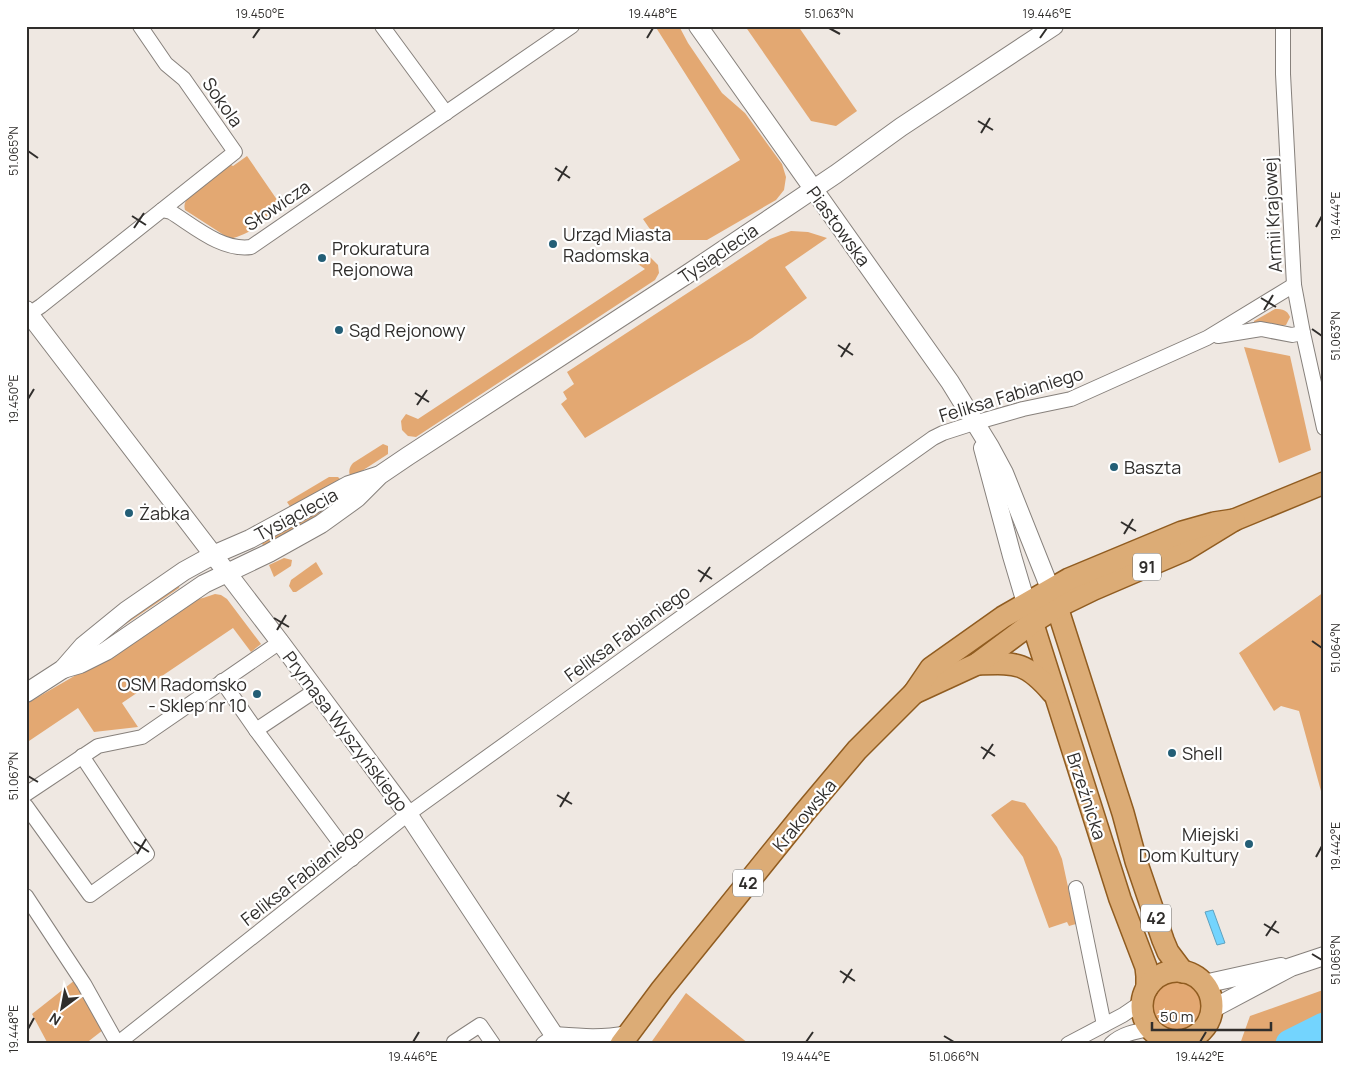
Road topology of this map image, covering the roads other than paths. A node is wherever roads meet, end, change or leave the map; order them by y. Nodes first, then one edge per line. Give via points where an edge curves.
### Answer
1 (140, 26) edge
2 (382, 26) edge
3 (572, 26) edge
4 (698, 26) edge
5 (1054, 26) edge
6 (1283, 26) edge
7 (446, 113) junction
8 (812, 190) junction
9 (162, 210) junction
10 (1294, 285) junction
11 (27, 313) edge
12 (1303, 333) junction
13 (1207, 338) junction
14 (976, 425) junction
15 (1324, 428) edge
16 (380, 475) junction
17 (1324, 483) edge
18 (213, 555) junction
19 (226, 573) junction
20 (1054, 598) junction
21 (1029, 613) junction
22 (280, 642) junction
23 (977, 664) junction
24 (62, 669) junction
25 (222, 681) junction
26 (316, 690) junction
27 (26, 693) edge
28 (914, 693) junction
29 (1054, 694) junction
30 (256, 730) junction
31 (82, 756) junction
32 (26, 794) edge
33 (26, 806) edge
34 (408, 814) junction
35 (352, 859) junction
36 (1076, 888) dead end
37 (26, 896) edge
38 (1324, 956) edge
39 (1291, 967) junction
40 (1183, 972) junction
41 (1204, 984) junction
42 (1144, 995) junction
43 (1212, 1009) junction
44 (1104, 1025) junction
45 (1085, 1035) junction
46 (1203, 1036) edge
47 (1160, 1037) edge
48 (624, 1039) edge
49 (552, 1041) edge
50 (117, 1043) edge
51 (454, 1044) edge
52 (493, 1044) edge
53 (1068, 1044) edge
54 (1096, 1044) edge
55 (1111, 1044) edge

1 - 9 street, Sokola via 166,64 184,79 234,152
2 - 7 street
3 - 7 street, Słowicza
4 - 8 street, Piastowska
5 - 8 street, Tysiąclecia
6 - 10 street, Armii Krajowej
7 - 9 street, Słowicza via 251,246 231,247
8 - 14 street, Piastowska via 950,382
8 - 16 street, Tysiąclecia
9 - 11 street
10 - 12 street, Armii Krajowej
10 - 13 street, Feliksa Fabianiego
11 - 18 street, Prymasa Wyszyńskiego
12 - 13 street, Feliksa Fabianiego via 1292,335 1261,329
12 - 15 street, Armii Krajowej
13 - 14 street, Feliksa Fabianiego via 1071,399 1023,409
14 - 20 street, Piastowska via 1004,473
14 - 21 street, Piastowska
14 - 34 street, Feliksa Fabianiego via 933,438
16 - 18 street, Tysiąclecia via 349,485 250,539
16 - 19 street, Tysiąclecia via 357,498 321,524
17 - 20 main road, Krakowska / 91 via 1234,520 1182,532 1086,571
18 - 19 street, Prymasa Wyszyńskiego
18 - 24 street, Tysiąclecia via 126,611 83,646
19 - 22 street, Prymasa Wyszyńskiego
19 - 24 street, Tysiąclecia via 190,592 106,651
20 - 21 main road, Krakowska / 42
20 - 40 main road, Brzeźnicka / 42 via 1163,940
21 - 23 main road, Krakowska
21 - 28 main road, Krakowska / 42 via 1003,617 931,668
21 - 29 main road, Brzeźnicka / 42
22 - 25 street
22 - 26 street, Prymasa Wyszyńskiego
23 - 28 main road, Krakowska
23 - 29 main road via 1008,663 1024,667 1040,678
24 - 27 street
25 - 30 street
25 - 31 street via 142,737 98,746
26 - 30 street
26 - 34 street, Prymasa Wyszyńskiego
28 - 48 main road, Krakowska / 42 via 857,750 804,813
29 - 42 main road, Brzeźnicka / 42 via 1120,899 1146,967
30 - 35 street
31 - 32 street
31 - 33 street via 147,854 90,895
34 - 35 street, Feliksa Fabianiego
34 - 49 street, Prymasa Wyszyńskiego
35 - 50 street, Feliksa Fabianiego
36 - 44 street
37 - 50 street via 84,984
38 - 39 street
39 - 41 street
39 - 43 street
40 - 41 main road, 42
40 - 42 main road via 1162,974 1153,980
41 - 43 main road
42 - 44 street via 1133,1009
42 - 47 main road, 42 via 1145,1020
43 - 46 main road
44 - 45 street
45 - 53 street
45 - 54 street
46 - 47 main road via 1180,1041
47 - 55 street via 1129,1034
48 - 49 street
51 - 52 street via 480,1025

